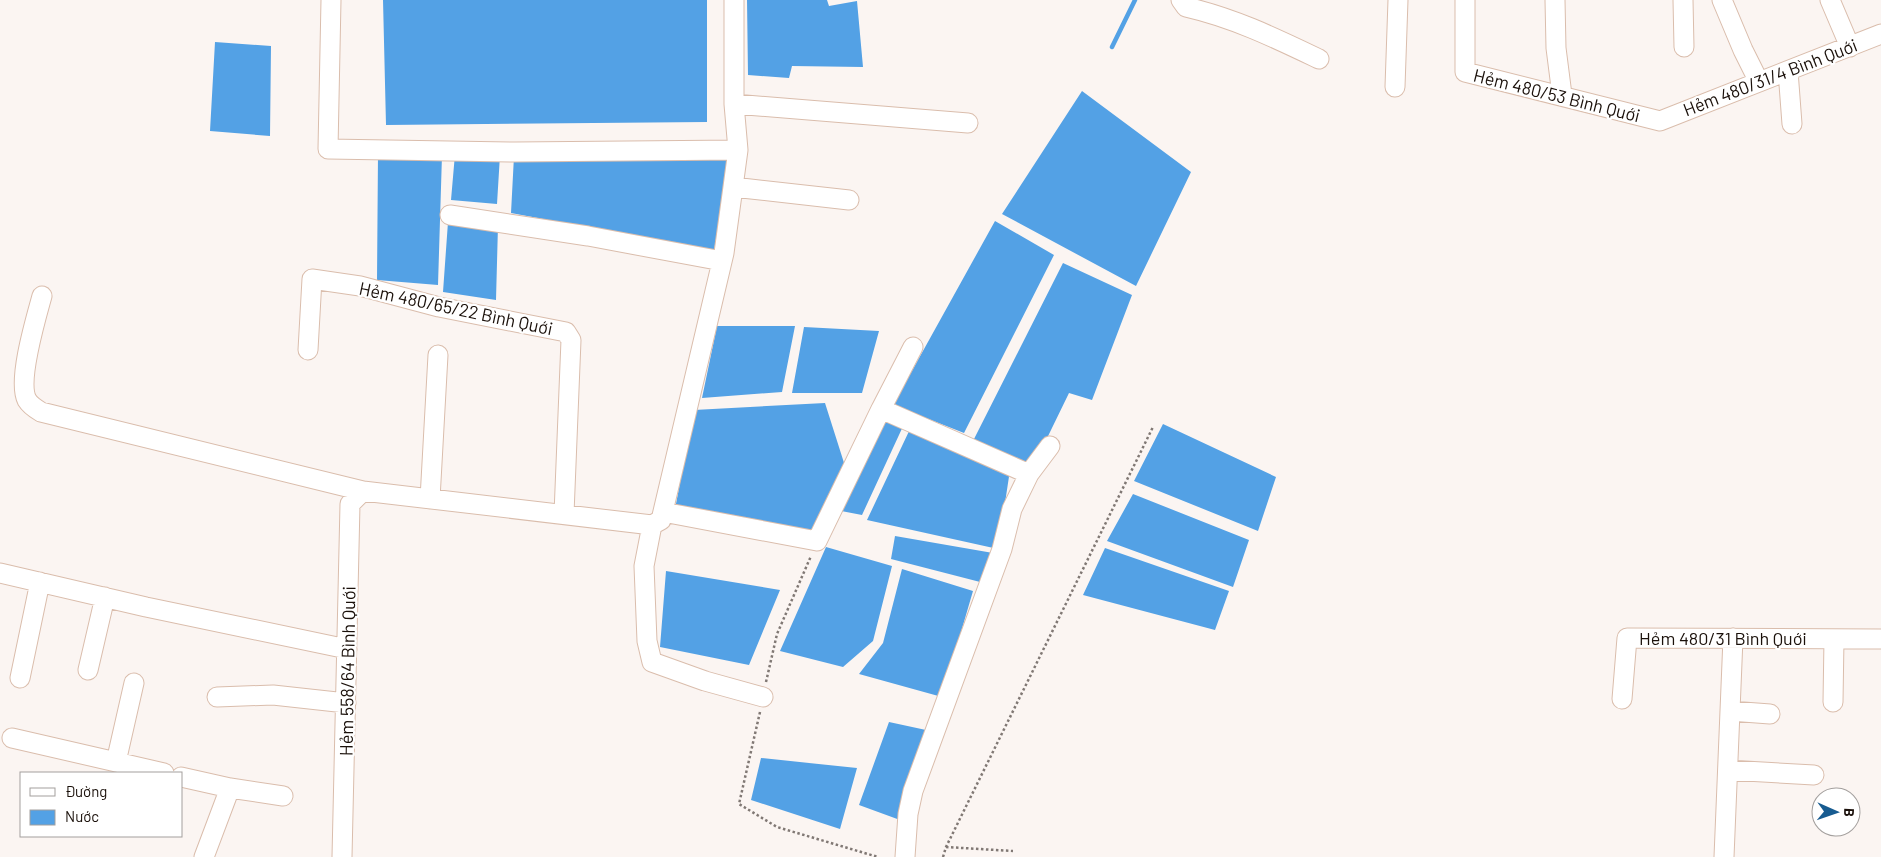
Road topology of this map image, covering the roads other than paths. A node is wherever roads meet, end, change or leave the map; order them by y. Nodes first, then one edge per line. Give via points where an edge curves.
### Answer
1 (330, 0) edge
2 (734, 0) edge
3 (1181, 0) edge
4 (1398, 0) edge
5 (1465, 0) edge
6 (1555, 0) edge
7 (1683, 0) edge
8 (1722, 0) edge
9 (1830, 0) edge
10 (1881, 34) edge
11 (1684, 47) dead end
12 (1850, 47) junction
13 (1319, 59) dead end
14 (1788, 71) junction
15 (1759, 82) junction
16 (1395, 88) dead end
17 (1562, 95) junction
18 (734, 104) junction
19 (1660, 121) joint
20 (968, 124) dead end
21 (1792, 124) dead end
22 (738, 150) junction
23 (733, 187) junction
24 (849, 200) dead end
25 (450, 215) dead end
26 (722, 261) junction
27 (42, 296) dead end
28 (913, 347) dead end
29 (308, 350) dead end
30 (438, 355) dead end
31 (881, 409) junction
32 (1050, 446) dead end
33 (1029, 474) junction
34 (363, 490) junction
35 (430, 499) junction
36 (564, 514) junction
37 (658, 518) junction
38 (0, 573) edge
39 (40, 582) junction
40 (105, 597) junction
41 (1733, 638) junction
42 (1834, 639) junction
43 (1881, 639) edge
44 (347, 649) junction
45 (88, 670) dead end
46 (20, 678) dead end
47 (134, 683) dead end
48 (217, 697) dead end
49 (763, 697) road end
50 (1622, 699) dead end
51 (1833, 702) dead end
52 (346, 703) junction
53 (1730, 711) junction
54 (1770, 714) dead end
55 (12, 738) dead end
56 (116, 762) junction
57 (1728, 770) junction
58 (160, 772) edge
59 (1814, 775) dead end
60 (182, 777) edge
61 (230, 788) junction
62 (284, 796) dead end
63 (204, 857) edge
64 (342, 857) edge
65 (905, 857) edge
66 (1724, 857) edge

1 - 22 street via 328,148 516,152
2 - 18 street
3 - 13 street via 1186,8 1256,29
4 - 16 street
5 - 17 street, Hẻm 480/53 Bình Quới via 1465,72
6 - 17 street via 1556,48
7 - 11 street
8 - 15 street
9 - 12 street
10 - 12 street, Hẻm 480/31/4 Bình Quới
12 - 14 street, Hẻm 480/31/4 Bình Quới
14 - 15 street, Hẻm 480/31/4 Bình Quới
14 - 21 street
15 - 19 street, Hẻm 480/31/4 Bình Quới
17 - 19 street, Hẻm 480/53 Bình Quới
18 - 20 street
18 - 22 street
22 - 23 street
23 - 24 street
23 - 26 street
25 - 26 street
26 - 37 street
27 - 34 street via 23,384 26,399 37,410
28 - 31 street
29 - 36 street, Hẻm 480/65/22 Bình Quới via 312,279 360,286 439,307 566,332 572,340
30 - 35 street
31 - 33 street
31 - 37 street via 817,541
32 - 33 street
33 - 65 street via 1012,509 1002,549 913,792
34 - 35 street
34 - 44 street, Hẻm 558/64 Bình Quới via 350,504
35 - 36 street
36 - 37 street
37 - 49 street via 644,566 646,641 652,662
38 - 39 street
39 - 40 street
39 - 46 street
40 - 44 street
40 - 45 street
41 - 42 street, Hẻm 480/31 Bình Quới
41 - 50 street, Hẻm 480/31 Bình Quới via 1628,638
41 - 53 street
42 - 43 street, Hẻm 480/31 Bình Quới
42 - 51 street
44 - 52 street, Hẻm 558/64 Bình Quới
47 - 56 street
48 - 52 street via 273,695
52 - 64 street, Hẻm 558/64 Bình Quới
53 - 54 street
53 - 57 street
55 - 56 street
56 - 58 street
57 - 59 street
57 - 66 street
60 - 61 street
61 - 62 street
61 - 63 street

